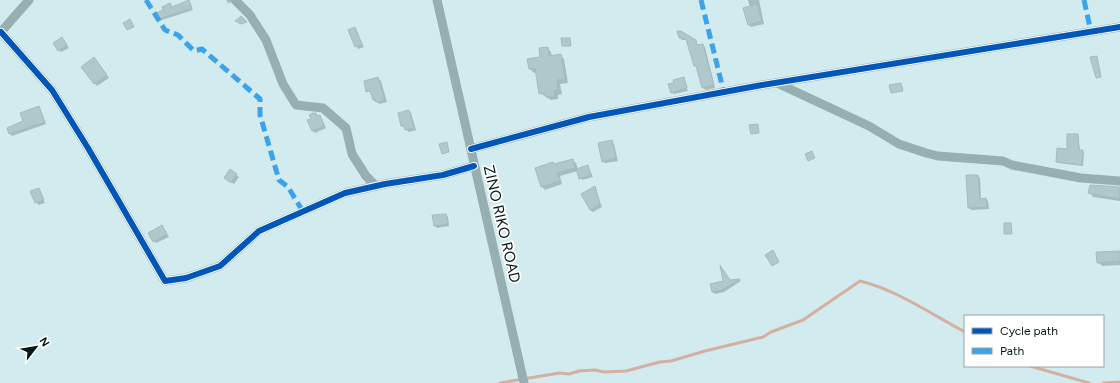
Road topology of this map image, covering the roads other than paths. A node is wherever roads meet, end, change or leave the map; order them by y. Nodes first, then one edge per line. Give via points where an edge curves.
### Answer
1 (30, 0) edge
2 (235, 0) edge
3 (437, 0) edge
4 (1120, 27) edge
5 (1, 33) edge
6 (777, 83) junction
7 (471, 149) junction
8 (474, 166) junction
9 (1120, 181) edge
10 (376, 186) junction
11 (524, 383) edge

1 - 5 street
2 - 10 street via 250,15 266,40 284,84 296,105 323,108 346,128 352,154
3 - 7 street, ZINO RIKO ROAD
4 - 6 street
5 - 10 street via 52,90 165,281 186,278 220,266 259,230 345,193
6 - 7 street via 590,117
6 - 9 street via 870,126 899,144 926,153 1002,161 1081,178
7 - 8 street, ZINO RIKO ROAD
8 - 10 street via 443,175
8 - 11 street, ZINO RIKO ROAD

